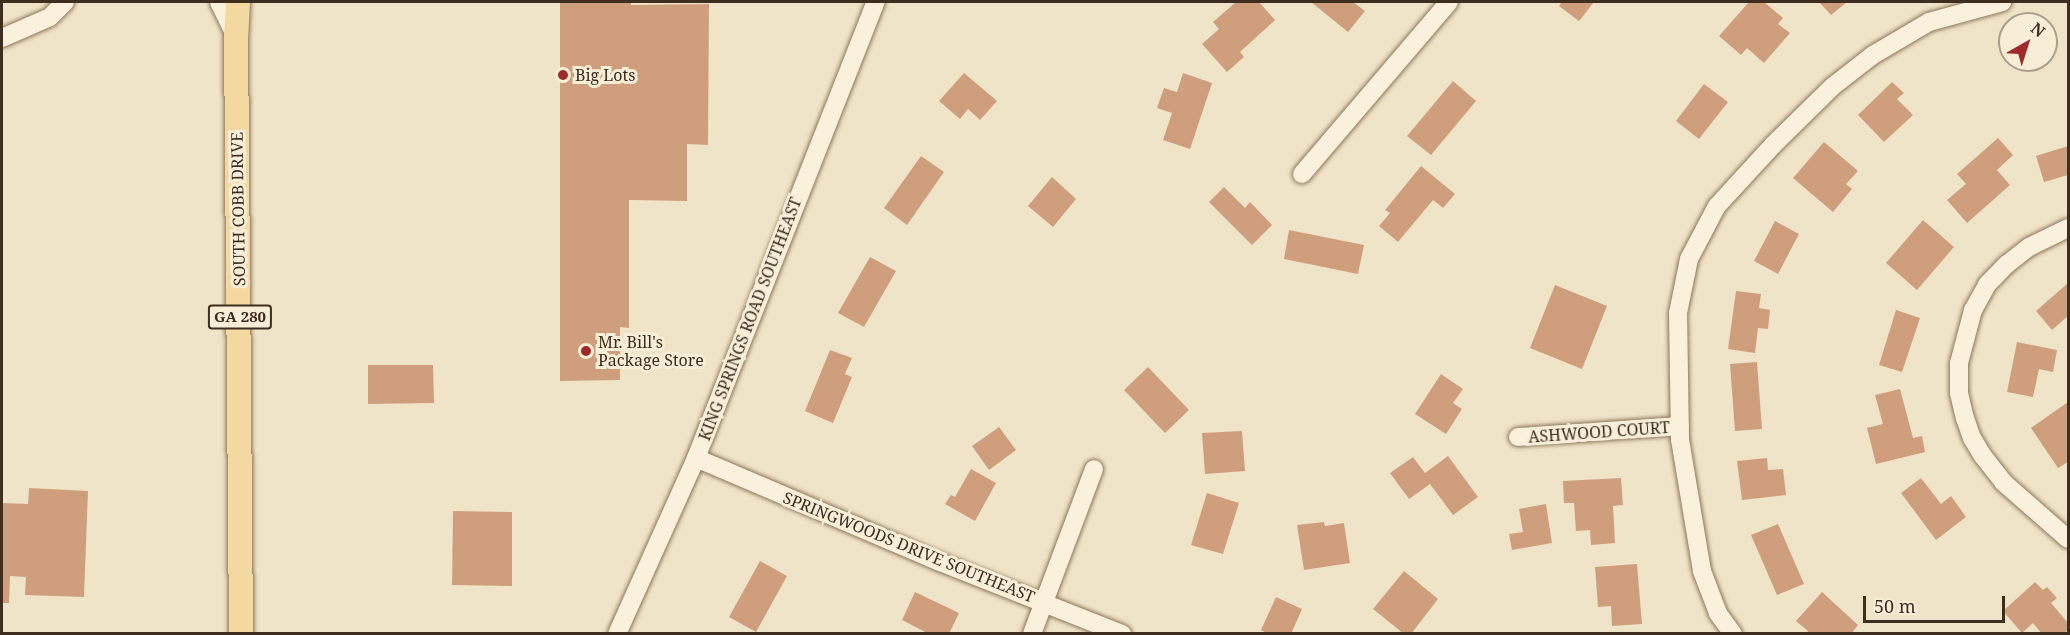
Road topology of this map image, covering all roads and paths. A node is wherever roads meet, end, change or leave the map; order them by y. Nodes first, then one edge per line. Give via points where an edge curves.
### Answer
1 (65, 2) edge
2 (219, 2) edge
3 (238, 2) edge
4 (876, 2) edge
5 (1449, 2) edge
6 (2002, 2) edge
7 (236, 35) junction
8 (2, 38) edge
9 (1302, 174) dead end
10 (2068, 228) edge
11 (1680, 426) junction
12 (1518, 437) dead end
13 (696, 458) junction
14 (1094, 469) dead end
15 (2068, 539) edge
16 (1044, 602) junction
17 (241, 633) edge
18 (617, 633) edge
19 (1032, 633) edge
20 (1122, 633) edge
21 (1733, 633) edge

1 - 8 street via 50,17
2 - 7 street
3 - 7 main road, SOUTH COBB DRIVE / GA 280
4 - 13 street, KING SPRINGS ROAD SOUTHEAST
5 - 9 street
6 - 11 street via 1929,22 1873,55 1832,87 1717,206 1689,259 1678,313
7 - 17 main road, SOUTH COBB DRIVE / GA 280
10 - 15 street via 2029,247 1987,285 1973,310 1959,363 1959,393 1977,447 2003,482
11 - 12 street, ASHWOOD COURT
11 - 21 street via 1702,571 1718,613
13 - 16 street, SPRINGWOODS DRIVE SOUTHEAST via 939,562
13 - 18 street, KING SPRINGS ROAD SOUTHEAST
14 - 16 street
16 - 19 street
16 - 20 street, SPRINGWOODS DRIVE SOUTHEAST

